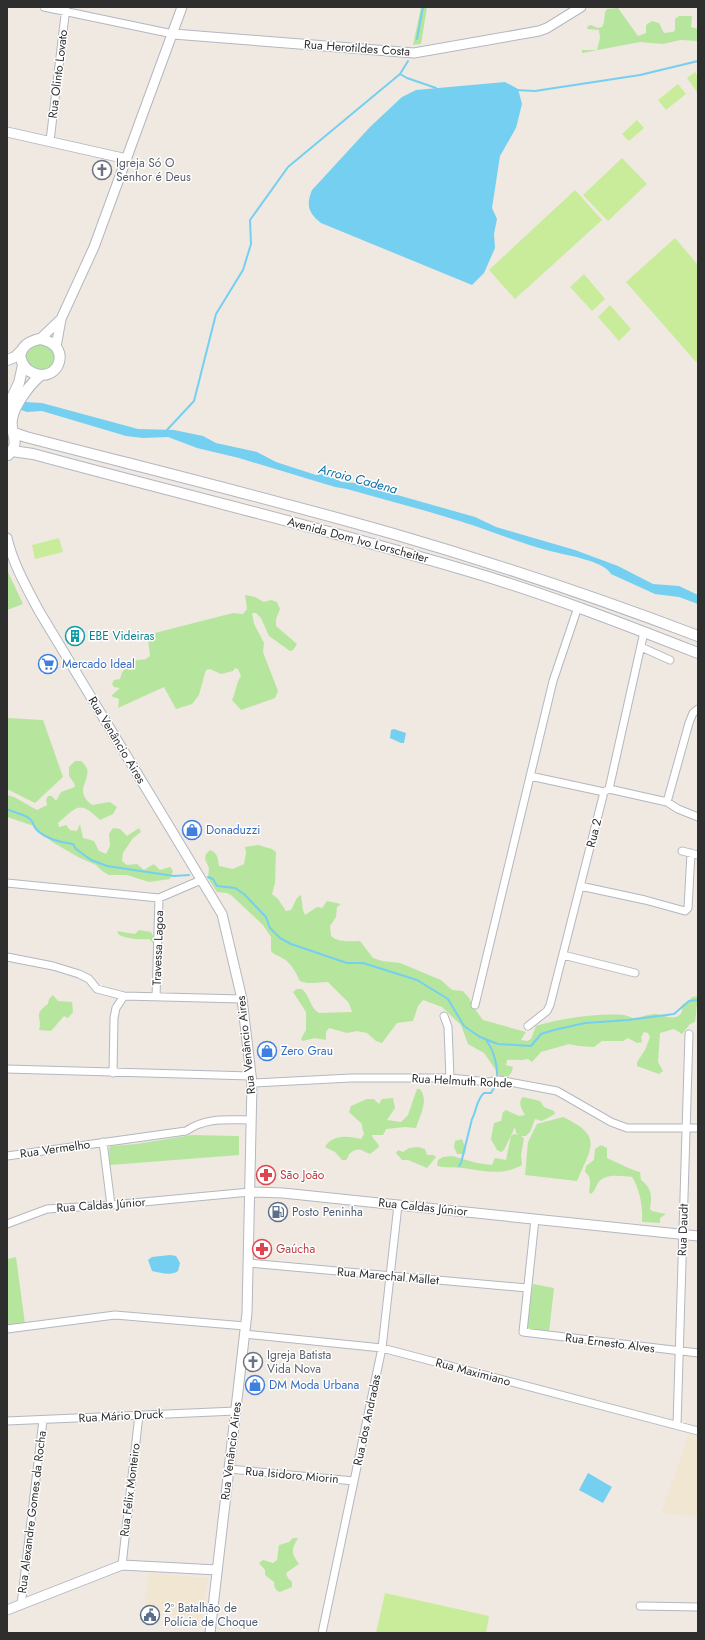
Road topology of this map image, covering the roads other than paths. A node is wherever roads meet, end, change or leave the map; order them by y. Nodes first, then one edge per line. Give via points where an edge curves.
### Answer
1 (44, 7) edge
2 (182, 7) edge
3 (581, 7) edge
4 (66, 9) edge
5 (173, 34) junction
6 (7, 132) edge
7 (50, 142) junction
8 (127, 159) junction
9 (61, 319) junction
10 (40, 339) junction
11 (56, 347) junction
12 (21, 351) junction
13 (7, 360) edge
14 (23, 366) junction
15 (40, 375) junction
16 (21, 390) junction
17 (10, 411) edge
18 (11, 428) edge
19 (9, 453) edge
20 (7, 538) edge
21 (578, 607) junction
22 (644, 632) junction
23 (698, 636) edge
24 (640, 647) junction
25 (698, 653) edge
26 (670, 660) dead end
27 (698, 709) edge
28 (530, 776) junction
29 (607, 790) junction
30 (667, 802) junction
31 (698, 817) edge
32 (682, 851) dead end
33 (695, 854) edge
34 (201, 880) junction
35 (7, 883) edge
36 (580, 886) junction
37 (159, 898) junction
38 (563, 956) junction
39 (7, 958) edge
40 (635, 973) dead end
41 (124, 996) junction
42 (156, 997) junction
43 (242, 1000) junction
44 (476, 1005) dead end
45 (444, 1016) dead end
46 (528, 1026) dead end
47 (689, 1034) dead end
48 (7, 1069) edge
49 (113, 1073) junction
50 (450, 1078) junction
51 (252, 1080) junction
52 (251, 1120) junction
53 (686, 1128) junction
54 (698, 1128) edge
55 (104, 1142) junction
56 (7, 1156) edge
57 (250, 1192) junction
58 (398, 1204) junction
59 (110, 1205) junction
60 (535, 1219) junction
61 (7, 1224) edge
62 (683, 1235) junction
63 (698, 1236) edge
64 (248, 1264) junction
65 (390, 1276) junction
66 (528, 1288) junction
67 (7, 1329) edge
68 (245, 1330) junction
69 (382, 1348) junction
70 (680, 1351) junction
71 (698, 1353) edge
72 (236, 1410) junction
73 (139, 1415) junction
74 (43, 1420) junction
75 (7, 1421) edge
76 (677, 1425) junction
77 (698, 1431) edge
78 (229, 1469) junction
79 (354, 1481) junction
80 (122, 1565) junction
81 (218, 1570) junction
82 (21, 1605) junction
83 (640, 1606) dead end
84 (698, 1607) edge
85 (7, 1610) edge
86 (210, 1633) edge
87 (322, 1633) edge

1 - 4 street
2 - 5 street
3 - 5 street, Rua Herotildes Costa via 539,31 414,53
4 - 5 street
4 - 7 street, Rua Olinto Lovato
5 - 8 street
6 - 7 street
7 - 8 street
8 - 9 street via 94,248
9 - 10 street
9 - 11 street
10 - 11 main road
10 - 12 main road via 28,342
11 - 15 main road via 60,356 58,366 51,372
12 - 13 main road
12 - 14 main road
14 - 15 main road via 30,372
14 - 16 main road
15 - 16 main road
16 - 17 main road
17 - 18 main road
18 - 19 main road via 16,439
18 - 23 main road, Avenida Dom Ivo Lorscheiter via 26,437 395,534 583,594
19 - 21 main road, Avenida Dom Ivo Lorscheiter via 33,454 320,529 466,570
20 - 34 street, Rua Venâncio Aires via 17,566 39,611
21 - 22 main road, Avenida Dom Ivo Lorscheiter
21 - 28 street via 553,681
22 - 24 street, Rua 2
22 - 25 main road, Avenida Dom Ivo Lorscheiter
24 - 26 street
24 - 29 street, Rua 2
27 - 30 street via 688,723
28 - 29 street
28 - 44 street
29 - 30 street
29 - 36 street, Rua 2
30 - 31 street
32 - 33 street
33 - 36 street via 688,908 685,911
34 - 37 street
34 - 43 street, Rua Venâncio Aires via 222,914
35 - 37 street
36 - 38 street, Rua 2
37 - 42 street, Travessa Lagoa
38 - 40 street
38 - 46 street, Rua 2 via 550,1005 547,1011
39 - 41 street via 53,966 79,974 97,989
41 - 42 street
41 - 49 street via 116,1008 114,1018
42 - 43 street
43 - 51 street, Rua Venâncio Aires
45 - 50 street via 448,1027
47 - 53 street, Rua Daudt
48 - 49 street, Rua Helmuth Rohde
49 - 51 street, Rua Helmuth Rohde
50 - 51 street, Rua Helmuth Rohde
50 - 53 street, Rua Helmuth Rohde via 496,1081 557,1091 611,1122 627,1128
51 - 52 street, Rua Venâncio Aires
52 - 55 street, Rua Vermelho via 210,1121 196,1124 186,1131
52 - 57 street, Rua Venâncio Aires
53 - 54 street, Rua Helmuth Rohde
53 - 62 street, Rua Daudt
55 - 56 street, Rua Vermelho
55 - 59 street
57 - 58 street, Rua Caldas Júnior
57 - 59 street, Rua Caldas Júnior
57 - 64 street, Rua Venâncio Aires
58 - 60 street, Rua Caldas Júnior
58 - 65 street, Rua dos Andradas
59 - 61 street, Rua Caldas Júnior via 47,1209
60 - 62 street, Rua Caldas Júnior
60 - 66 street
62 - 63 street, Rua Caldas Júnior
62 - 70 street, Rua Daudt
64 - 65 street, Rua Marechal Mallet
64 - 68 street, Rua Venâncio Aires
65 - 66 street, Rua Marechal Mallet
65 - 69 street, Rua dos Andradas
66 - 70 street, Rua Ernesto Alves via 523,1332
67 - 68 street, Rua Maximiano via 115,1315
68 - 69 street, Rua Maximiano
68 - 72 street, Rua Venâncio Aires
69 - 76 street, Rua Maximiano
69 - 79 street, Rua dos Andradas
70 - 71 street, Rua Ernesto Alves
70 - 76 street, Rua Daudt
72 - 73 street, Rua Mário Druck
72 - 78 street, Rua Venâncio Aires
73 - 74 street, Rua Mário Druck
73 - 80 street, Rua Félix Monteiro
74 - 75 street, Rua Mário Druck
74 - 82 street, Rua Alexandre Gomes da Rocha
76 - 77 street, Rua Maximiano
78 - 79 street, Rua Isidoro Miorin
78 - 81 street, Rua Venâncio Aires
79 - 87 street, Rua dos Andradas
80 - 81 street
80 - 82 street
81 - 86 street, Rua Venâncio Aires
82 - 85 street
83 - 84 street

